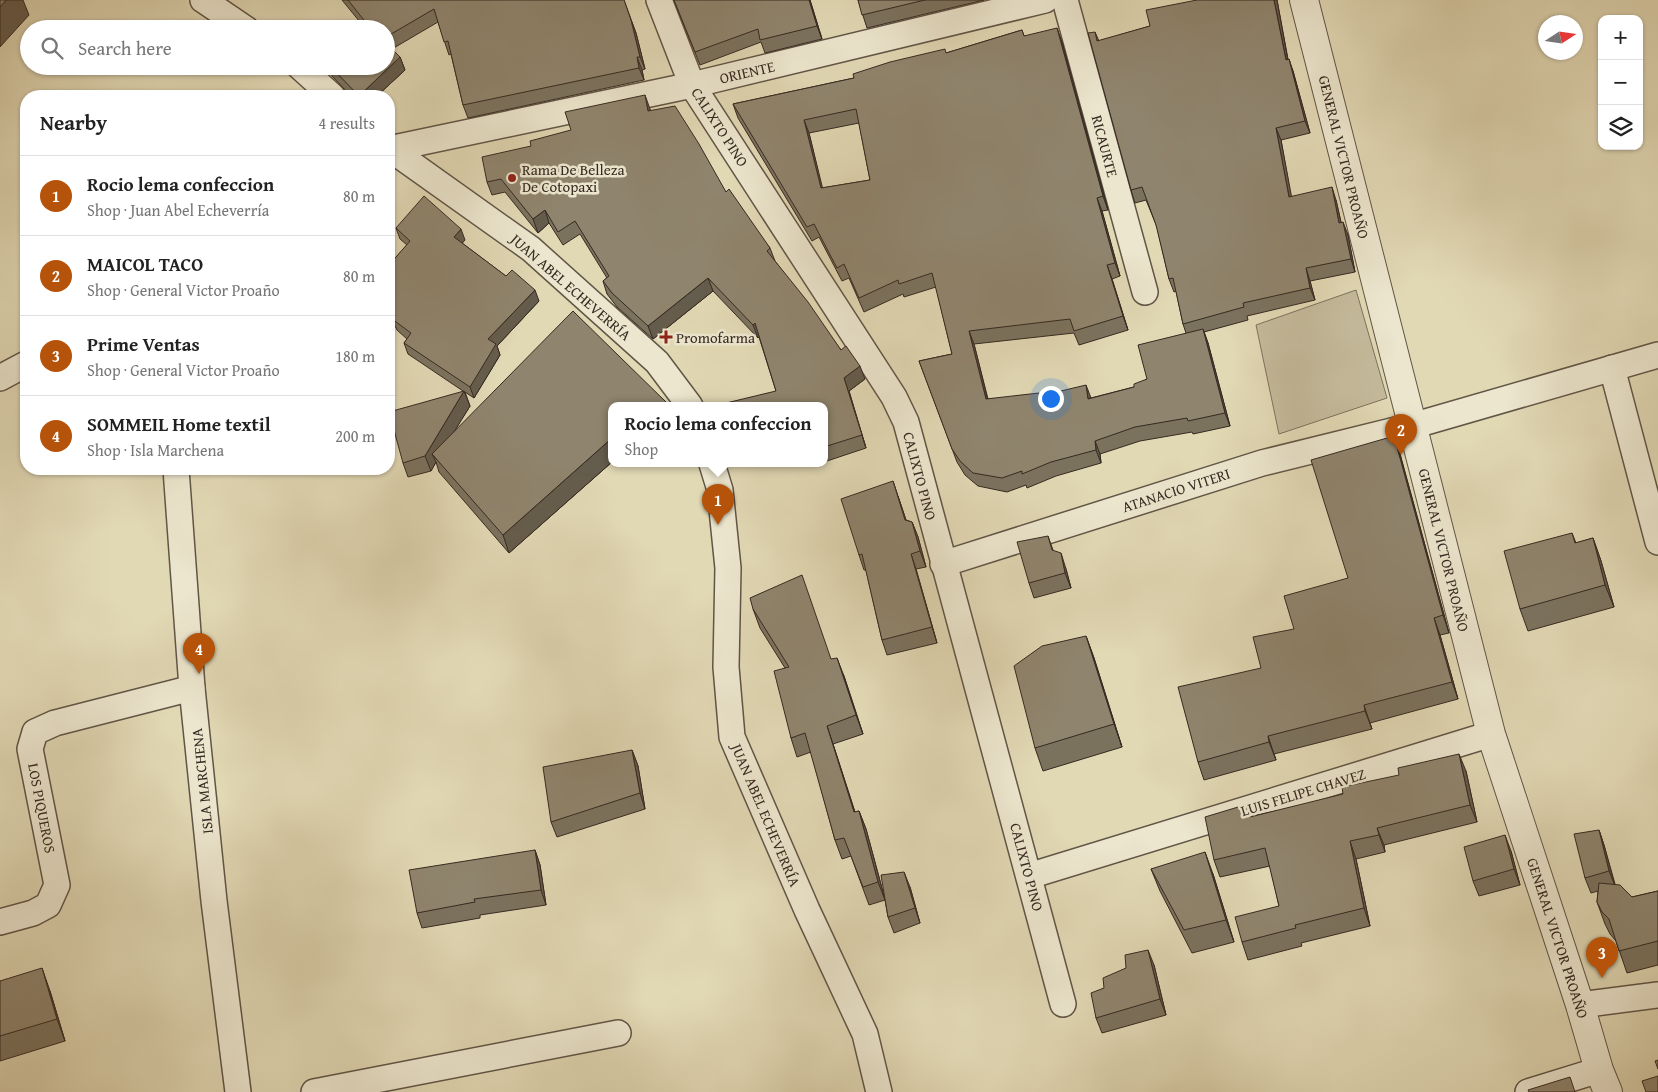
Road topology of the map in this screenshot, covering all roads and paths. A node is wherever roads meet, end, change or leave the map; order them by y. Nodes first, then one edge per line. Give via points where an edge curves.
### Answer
1 (202, 0) edge
2 (659, 0) edge
3 (1045, 0) edge
4 (1065, 0) edge
5 (1304, 0) edge
6 (232, 20) edge
7 (310, 75) edge
8 (692, 85) junction
9 (326, 90) edge
10 (395, 147) edge
11 (395, 152) edge
12 (1145, 292) dead end
13 (1658, 355) edge
14 (20, 367) edge
15 (1612, 368) junction
16 (0, 378) edge
17 (687, 402) edge
18 (1412, 426) junction
19 (713, 467) edge
20 (176, 475) edge
21 (1658, 542) edge
22 (943, 564) junction
23 (192, 688) junction
24 (1491, 734) junction
25 (1029, 876) junction
26 (0, 922) edge
27 (1658, 995) edge
28 (1063, 1004) dead end
29 (1580, 1005) junction
30 (618, 1033) dead end
31 (1603, 1081) edge
32 (238, 1092) edge
33 (314, 1092) edge
34 (879, 1092) edge
35 (1528, 1092) edge

1 - 6 street
2 - 8 street, CALIXTO PINO
3 - 8 street, ORIENTE
4 - 12 street, RICAURTE
5 - 18 street, GENERAL VICTOR PROAÑO
7 - 9 street
8 - 10 street, ORIENTE
8 - 22 street, CALIXTO PINO via 894,397 906,422
11 - 17 street, JUAN ABEL ECHEVERRÍA via 531,249 657,362
13 - 15 street, ATANACIO VITERI
14 - 16 street
15 - 18 street, ATANACIO VITERI
15 - 21 street
18 - 22 street, ATANACIO VITERI via 1262,463
18 - 24 street, GENERAL VICTOR PROAÑO
19 - 34 street, JUAN ABEL ECHEVERRÍA via 720,490 728,568 726,667 732,737 806,910 865,1034
20 - 23 street, ISLA MARCHENA
22 - 25 street, CALIXTO PINO
23 - 26 street, LOS PIQUEROS via 55,723 35,732 30,749 58,885 48,905 33,913
23 - 32 street, ISLA MARCHENA
24 - 25 street, LUIS FELIPE CHAVEZ
24 - 29 street, GENERAL VICTOR PROAÑO
25 - 28 street, CALIXTO PINO
27 - 29 street
29 - 31 street, GENERAL VICTOR PROAÑO
30 - 33 street
31 - 35 street

